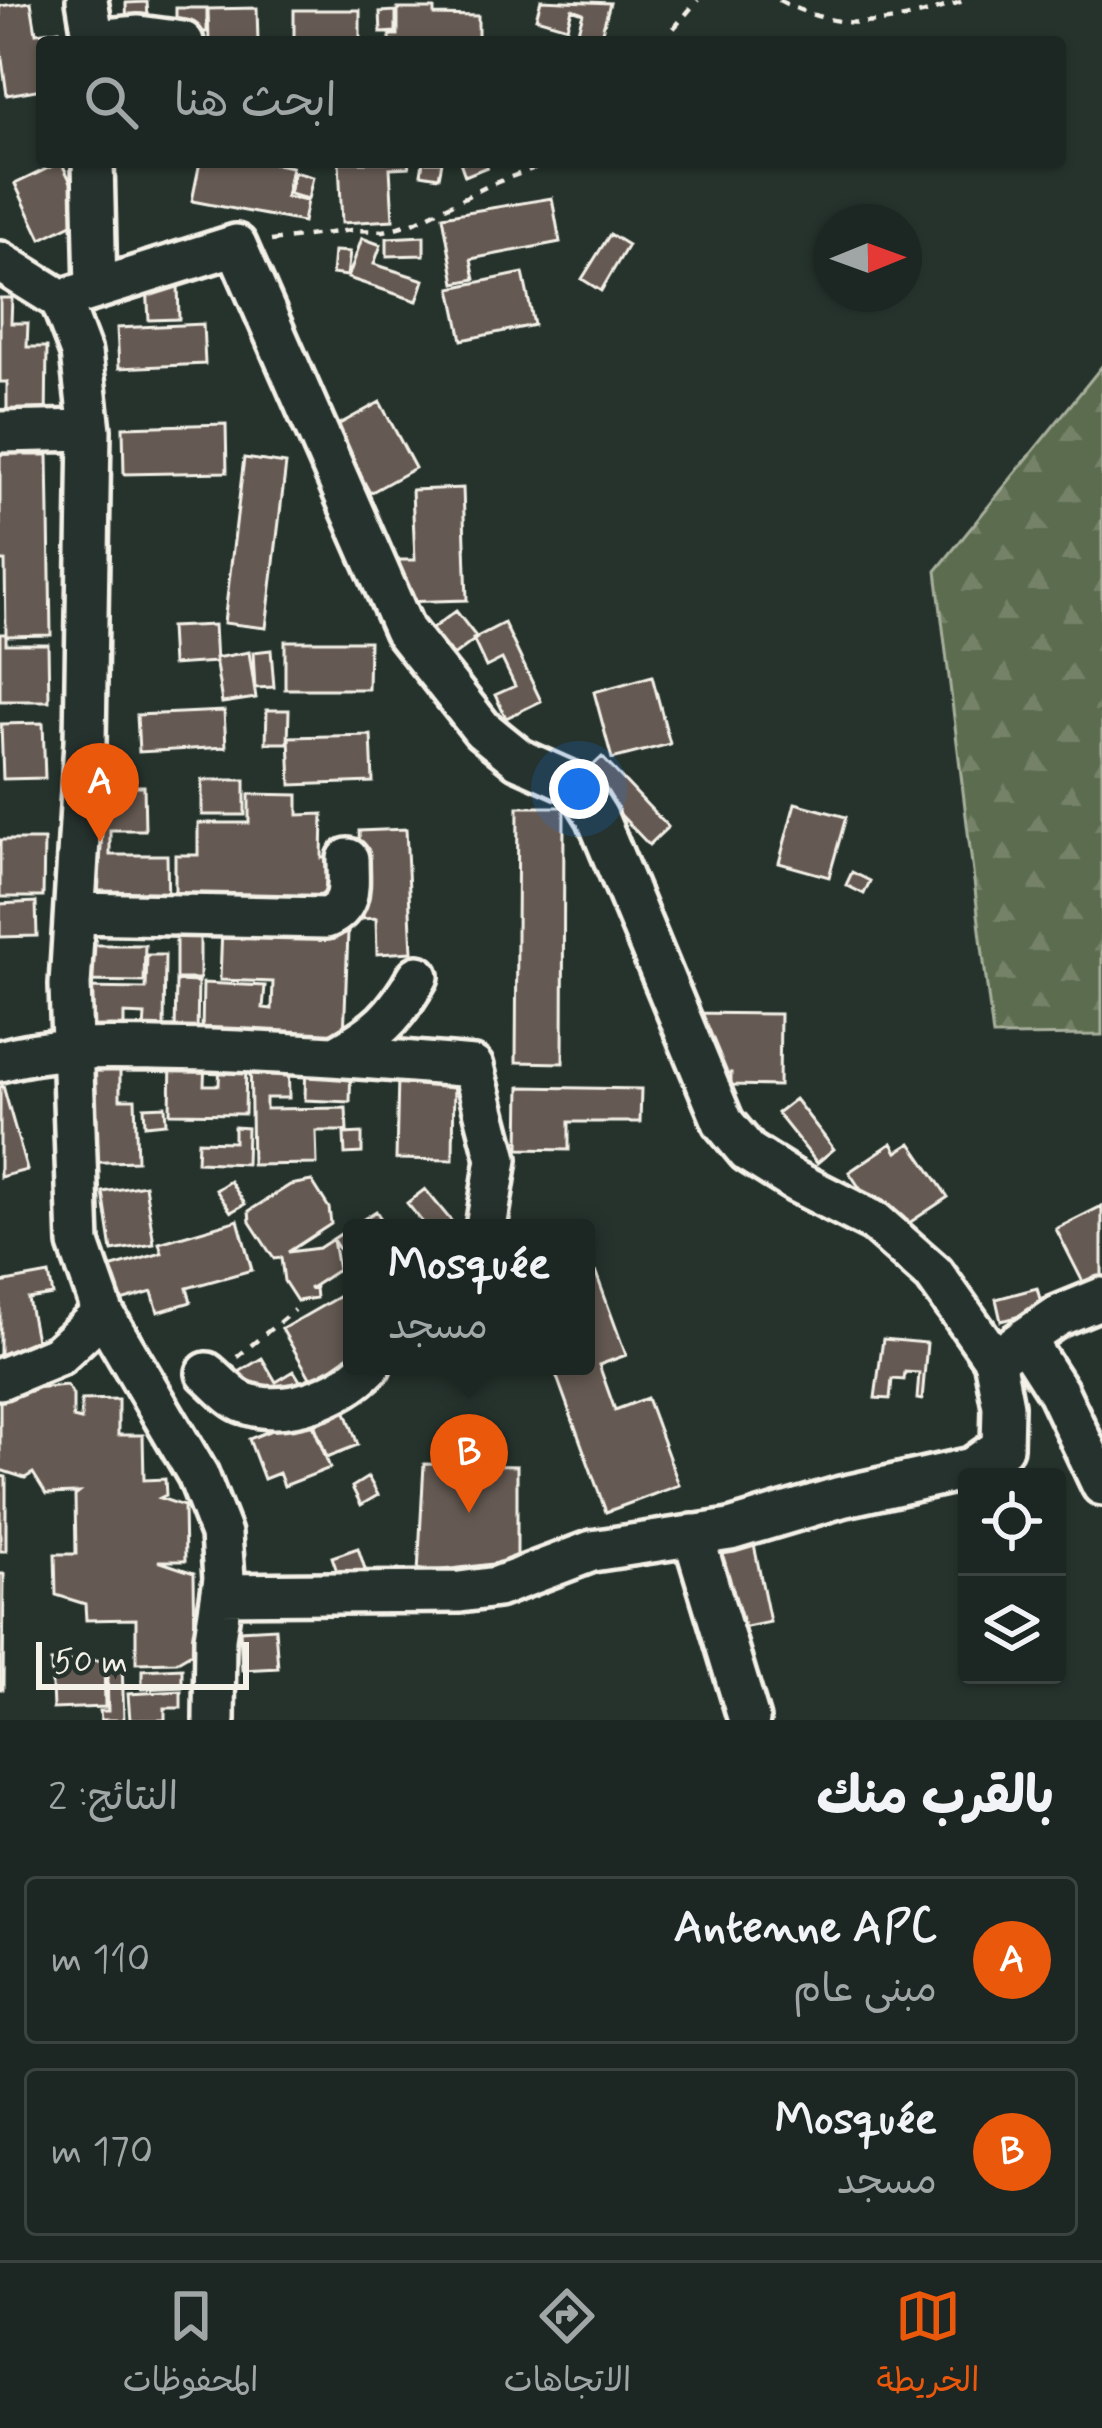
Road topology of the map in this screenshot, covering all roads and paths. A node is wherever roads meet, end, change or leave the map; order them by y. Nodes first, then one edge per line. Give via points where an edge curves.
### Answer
1 (87, 0) edge
2 (698, 0) edge
3 (779, 0) edge
4 (966, 0) edge
5 (93, 36) edge
6 (667, 36) edge
7 (93, 168) edge
8 (535, 168) edge
9 (236, 245) junction
10 (0, 262) edge
11 (79, 295) junction
12 (90, 430) junction
13 (0, 432) edge
14 (348, 860) dead end
15 (76, 913) junction
16 (418, 976) dead end
17 (71, 1052) junction
18 (336, 1056) junction
19 (0, 1060) edge
20 (487, 1219) edge
21 (1102, 1298) edge
22 (103, 1313) junction
23 (1009, 1349) junction
24 (207, 1373) dead end
25 (361, 1375) edge
26 (0, 1379) edge
27 (1102, 1485) edge
28 (693, 1535) junction
29 (221, 1594) junction
30 (214, 1720) edge
31 (749, 1720) edge

1 - 5 street
2 - 6 path
3 - 4 path via 822,20 869,26
7 - 11 street
8 - 9 path via 384,231
9 - 11 street
9 - 23 street via 404,630 482,729 519,759 577,785 723,1122 748,1152 875,1222
10 - 11 street
11 - 12 street
12 - 13 street
12 - 15 street
14 - 15 street via 347,902 326,918
15 - 17 street
16 - 18 street via 396,1014
17 - 18 street
17 - 19 street
17 - 22 street via 79,1244
18 - 20 street via 473,1067 497,1159
21 - 23 street
22 - 26 street via 58,1355
22 - 29 street via 198,1475 221,1534
23 - 27 street via 1058,1392
23 - 28 street via 1002,1447 972,1468
24 - 25 street via 242,1403 267,1406 304,1404
28 - 29 street via 592,1551 460,1592
28 - 31 street
29 - 30 street

